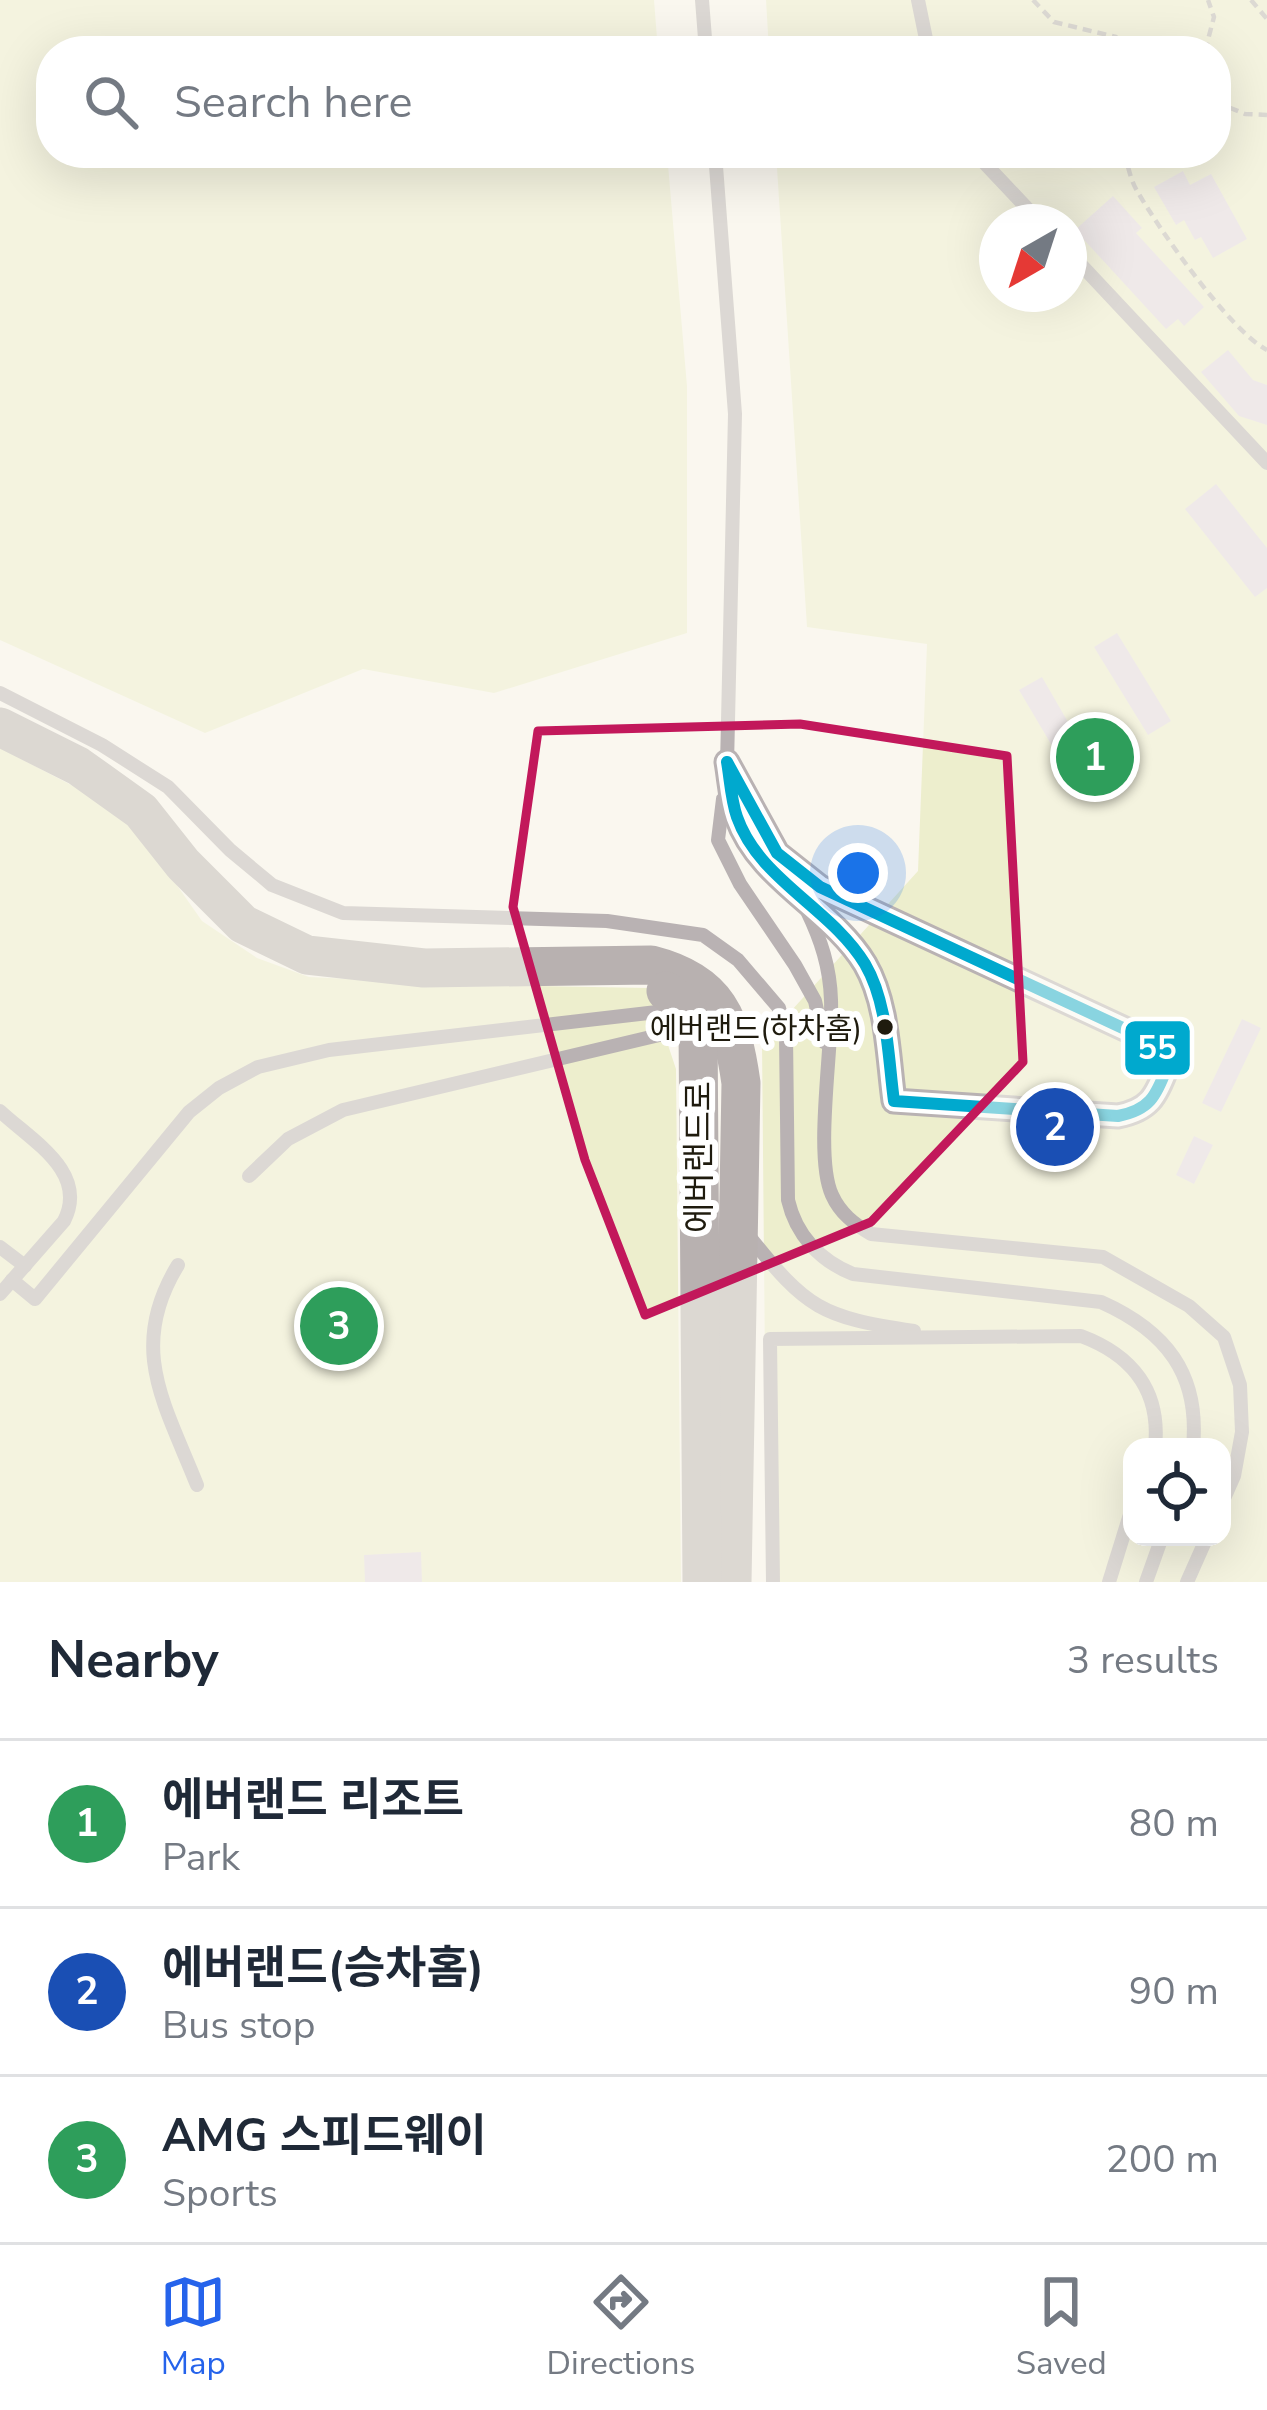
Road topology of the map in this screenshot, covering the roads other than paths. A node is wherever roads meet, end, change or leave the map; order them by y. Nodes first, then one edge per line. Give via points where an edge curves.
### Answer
1 (702, 0) edge
2 (918, 0) edge
3 (705, 36) edge
4 (925, 36) edge
5 (716, 168) edge
6 (989, 168) edge
7 (1023, 204) edge
8 (1087, 271) edge
9 (1267, 463) edge
10 (0, 693) edge
11 (0, 727) edge
12 (727, 761) junction
13 (777, 853) junction
14 (796, 890) junction
15 (618, 967) junction
16 (698, 1026) junction
17 (827, 1055) junction
18 (0, 1111) edge
19 (248, 1176) dead end
20 (739, 1223) junction
21 (0, 1247) edge
22 (178, 1265) dead end
23 (25, 1266) junction
24 (12, 1280) junction
25 (0, 1294) edge
26 (954, 1337) junction
27 (1154, 1438) edge
28 (1194, 1438) edge
29 (1231, 1483) edge
30 (197, 1485) dead end
31 (1123, 1537) edge
32 (1159, 1546) edge
33 (1203, 1546) edge
34 (702, 1582) edge
35 (732, 1582) edge
36 (773, 1582) edge
37 (1109, 1582) edge
38 (1146, 1582) edge
39 (1187, 1582) edge

1 - 3 lane
2 - 4 lane
5 - 12 lane via 735,414
6 - 7 lane
8 - 9 lane
10 - 28 lane via 168,787 272,885 343,913 608,921 703,935 738,960 779,1008 788,1200 803,1236 854,1274 1101,1301 1136,1317 1179,1363 1191,1392
11 - 15 street, 에버랜드로 via 78,766 141,812 243,924 307,955 424,968
12 - 13 street
12 - 14 street via 738,818 762,860
12 - 17 lane via 718,840 815,1001
13 - 14 lane
13 - 14 street via 820,887 1155,1043 1167,1067 1157,1094 1144,1111 1118,1117 894,1101 867,967
14 - 17 lane via 824,945
15 - 16 street via 682,1003
15 - 20 street, 에버랜드로 via 686,974 715,1000 735,1040
16 - 19 lane via 343,1110 288,1139
16 - 24 lane via 658,1012 329,1050 258,1066 189,1112 35,1299
16 - 34 street, 에버랜드로
17 - 29 lane via 830,1190 841,1211 871,1234 1102,1257 1175,1298 1224,1337 1240,1385 1242,1432
18 - 23 lane via 59,1163 71,1186 64,1221
20 - 26 lane via 817,1308 849,1321
20 - 35 street, 에버랜드로
21 - 23 lane
22 - 30 lane via 159,1295 151,1344 157,1385
23 - 24 lane
24 - 25 lane
26 - 27 lane via 1081,1336 1100,1343 1142,1377
26 - 36 lane via 770,1339
31 - 37 lane
32 - 38 lane
33 - 39 lane

